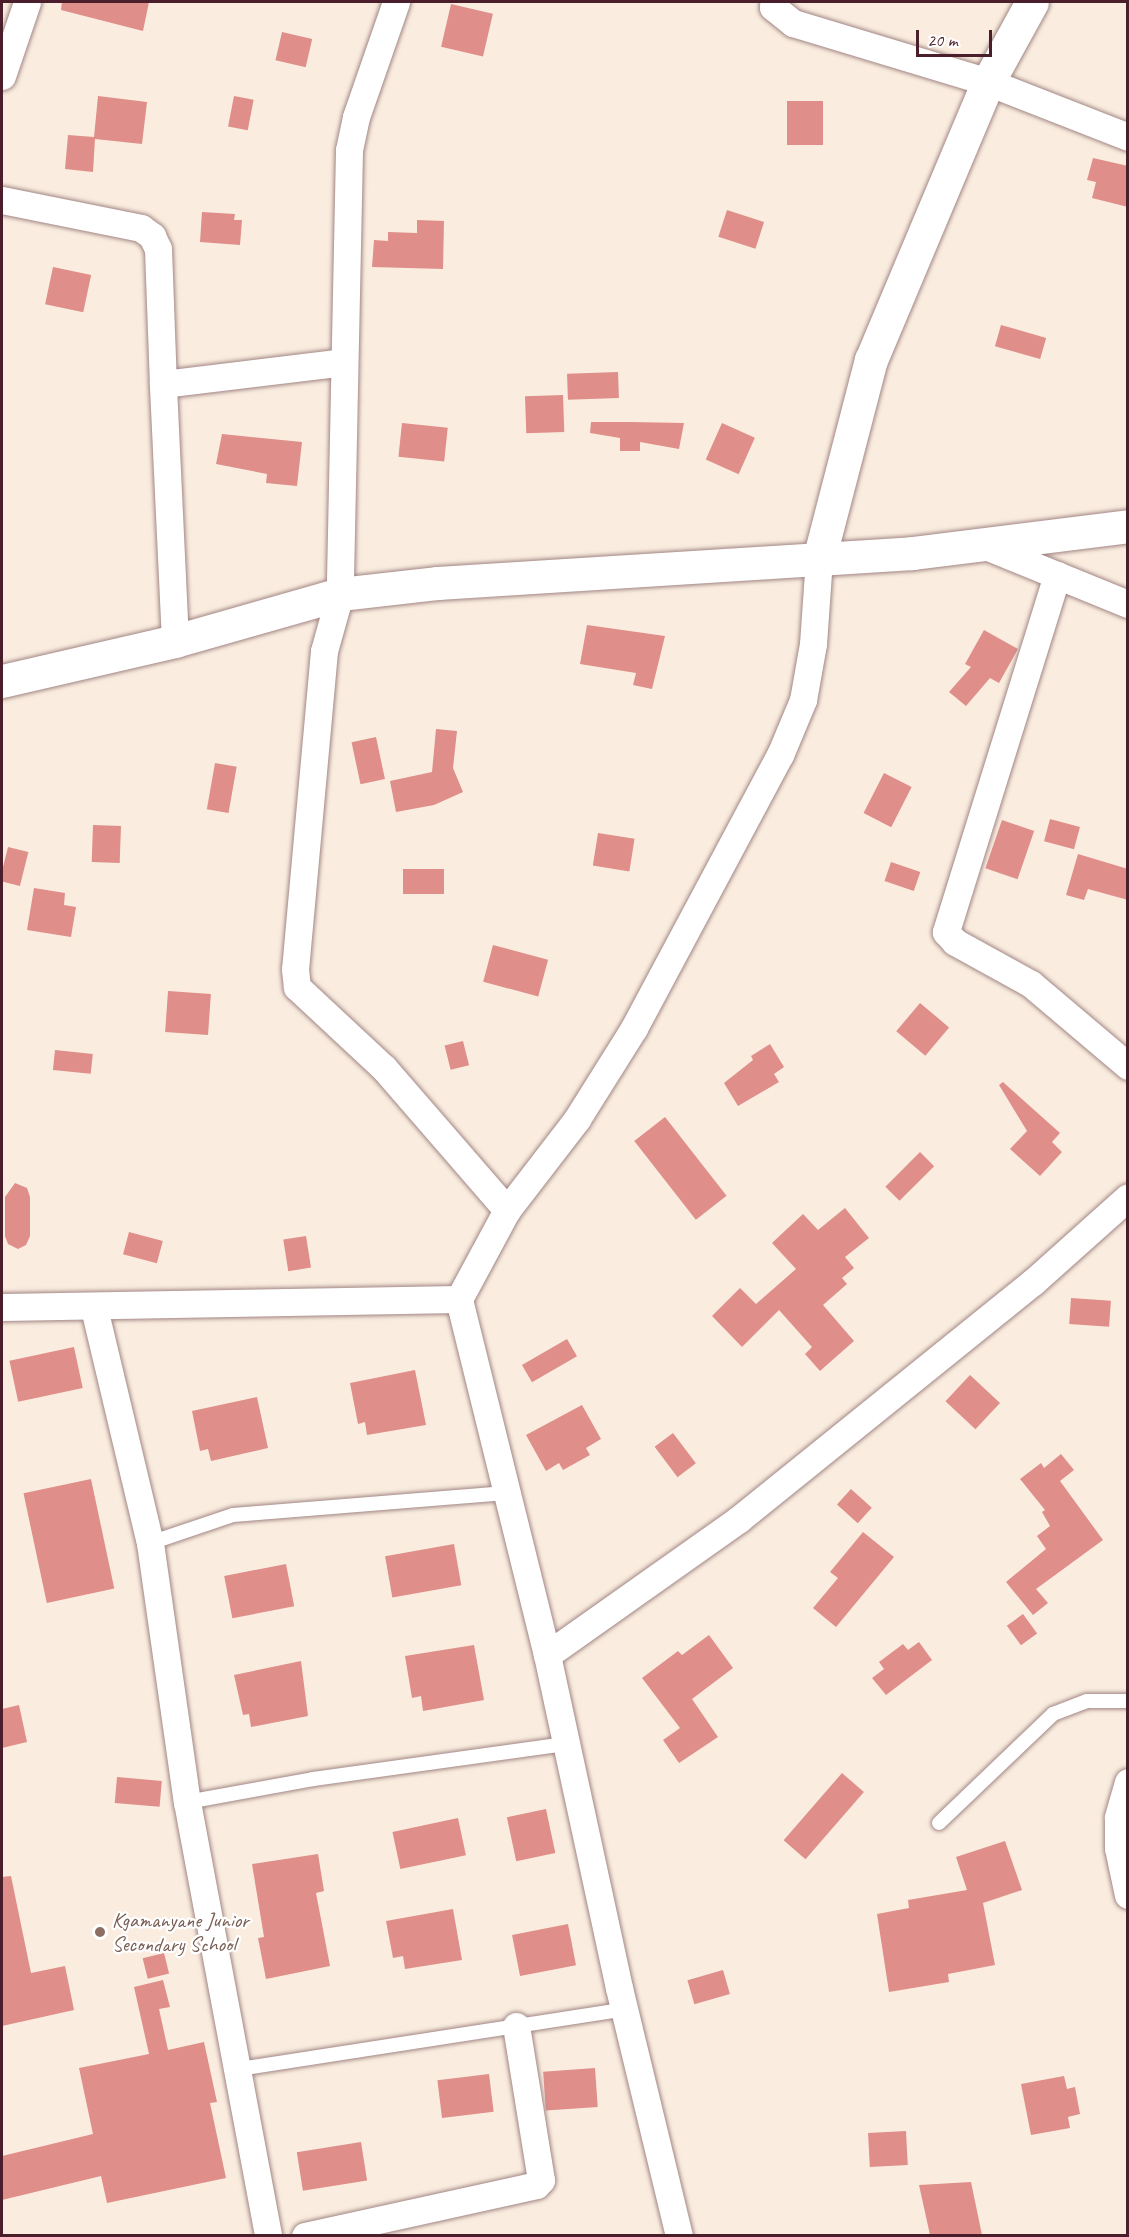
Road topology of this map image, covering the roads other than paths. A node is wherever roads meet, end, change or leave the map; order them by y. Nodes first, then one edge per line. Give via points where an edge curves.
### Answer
1 (27, 2) edge
2 (396, 2) edge
3 (774, 2) edge
4 (1032, 2) edge
5 (2, 76) edge
6 (988, 82) junction
7 (1128, 137) edge
8 (2, 200) edge
9 (344, 362) junction
10 (163, 384) junction
11 (1128, 526) edge
12 (981, 544) junction
13 (819, 559) junction
14 (1057, 575) junction
15 (340, 594) junction
16 (1128, 604) edge
17 (175, 641) junction
18 (2, 681) edge
19 (1128, 1066) edge
20 (1128, 1197) edge
21 (507, 1210) junction
22 (459, 1299) junction
23 (2, 1307) edge
24 (94, 1308) junction
25 (506, 1493) junction
26 (150, 1543) junction
27 (547, 1655) junction
28 (1128, 1701) edge
29 (566, 1744) junction
30 (1128, 1782) edge
31 (188, 1802) junction
32 (939, 1823) dead end
33 (1128, 1895) edge
34 (625, 2009) junction
35 (516, 2026) junction
36 (240, 2069) junction
37 (268, 2235) edge
38 (305, 2235) edge
39 (679, 2235) edge

1 - 5 street
2 - 9 street via 356,117 349,150
3 - 6 street via 773,7 793,23
4 - 6 street
6 - 7 street
6 - 13 street via 871,360
8 - 10 street via 141,228 152,236 158,249
9 - 10 street
9 - 15 street
10 - 17 street
11 - 12 street
12 - 13 street
12 - 14 street
13 - 15 street via 438,583
13 - 21 street via 813,644 803,700 780,755 634,1028 577,1119
14 - 16 street
14 - 19 street via 946,932 954,942 1031,984
15 - 17 street
15 - 21 street via 324,651 295,969 297,987 384,1068
17 - 18 street
20 - 27 street via 1034,1282 739,1519
21 - 22 street
22 - 24 street
22 - 25 street
23 - 24 street
24 - 26 street
25 - 26 lane via 233,1515
25 - 27 street
26 - 31 street
27 - 29 street
28 - 32 lane via 1087,1701 1053,1714
29 - 31 lane via 313,1779
29 - 34 street
30 - 33 street via 1118,1818 1118,1848
31 - 36 street
34 - 35 lane
34 - 39 street
35 - 36 lane
35 - 38 street via 542,2180 536,2186
36 - 37 street

